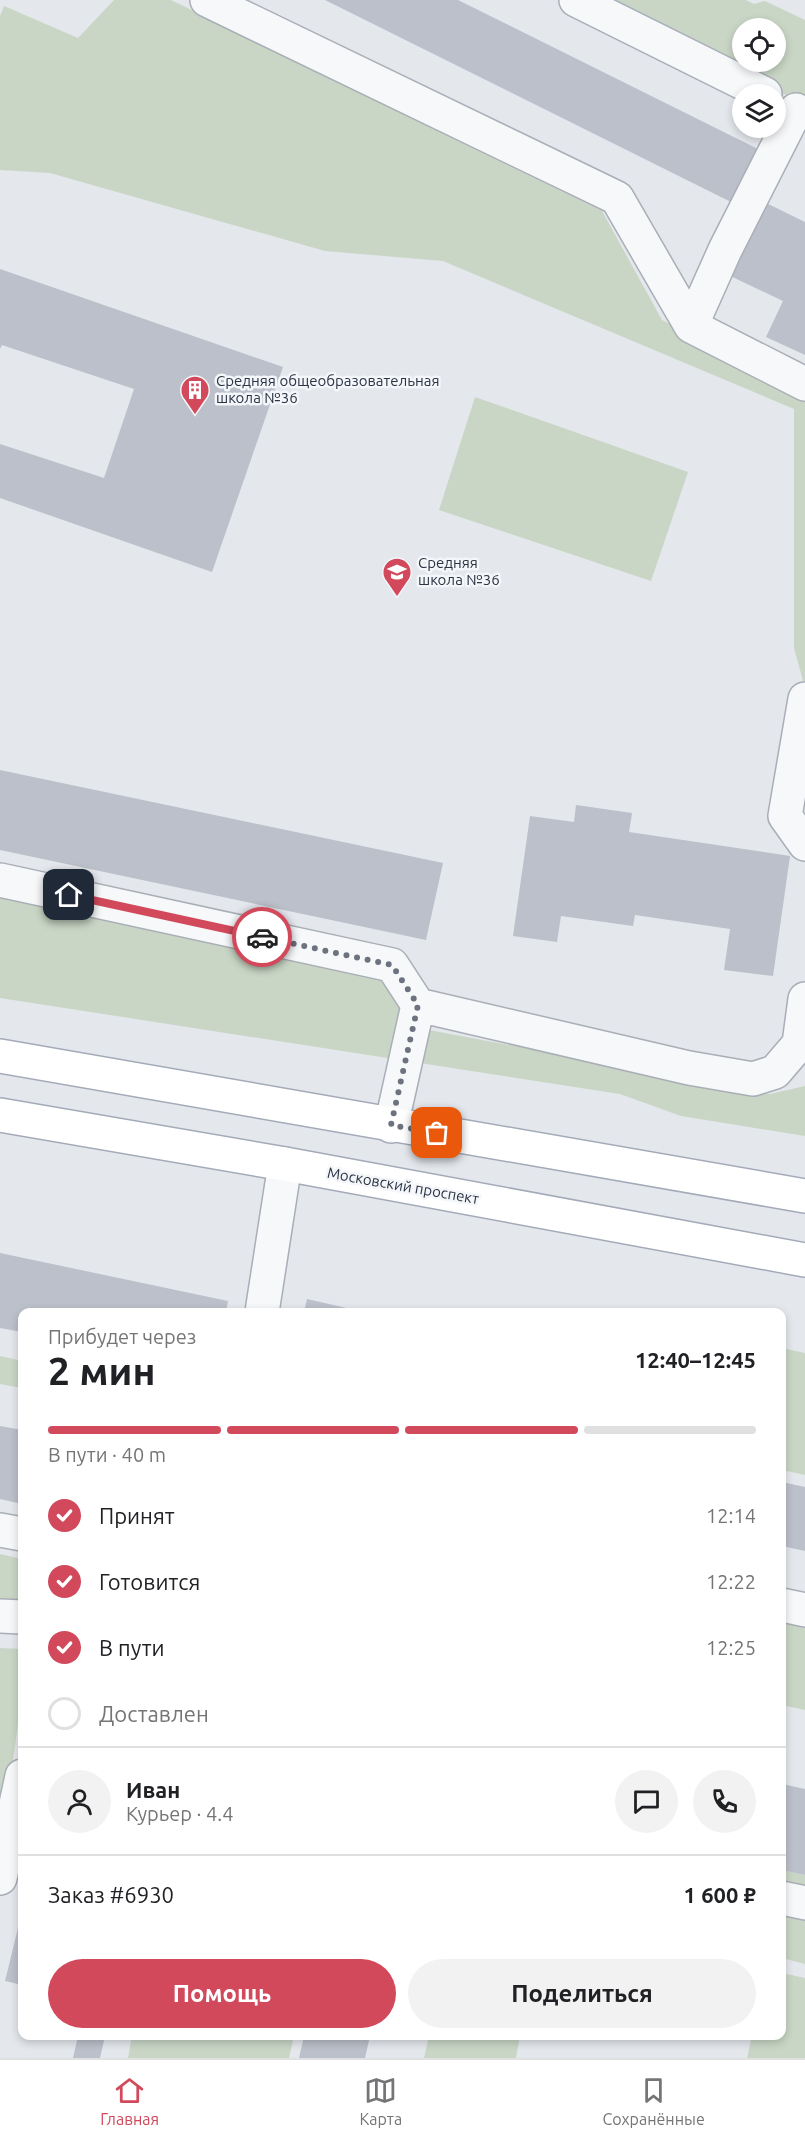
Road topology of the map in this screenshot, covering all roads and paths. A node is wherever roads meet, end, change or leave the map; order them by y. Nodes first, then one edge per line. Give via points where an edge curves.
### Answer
1 (207, 0) edge
2 (576, 0) edge
3 (745, 84) edge
4 (792, 108) edge
5 (691, 326) junction
6 (805, 384) edge
7 (805, 699) edge
8 (805, 844) edge
9 (0, 880) edge
10 (805, 999) edge
11 (418, 1005) junction
12 (802, 1045) edge
13 (0, 1056) edge
14 (0, 1115) edge
15 (391, 1125) junction
16 (285, 1164) junction
17 (805, 1196) edge
18 (805, 1260) edge
19 (263, 1308) edge
20 (0, 1530) edge
21 (18, 1533) edge
22 (786, 1606) edge
23 (805, 1610) edge
24 (0, 1616) edge
25 (18, 1617) edge
26 (18, 1795) edge
27 (0, 1878) edge
28 (786, 1899) edge
29 (805, 1903) edge

1 - 5 street via 617,198
2 - 3 street
4 - 5 street
5 - 6 street
7 - 8 street via 785,816
9 - 11 street via 392,965
10 - 12 street
11 - 12 street via 689,1068 753,1079 775,1072
11 - 15 street
13 - 15 main road
14 - 16 main road, Московский проспект
15 - 17 main road
16 - 18 main road, Московский проспект
16 - 19 street
20 - 21 street
22 - 23 street
24 - 25 street
26 - 27 street
28 - 29 street

